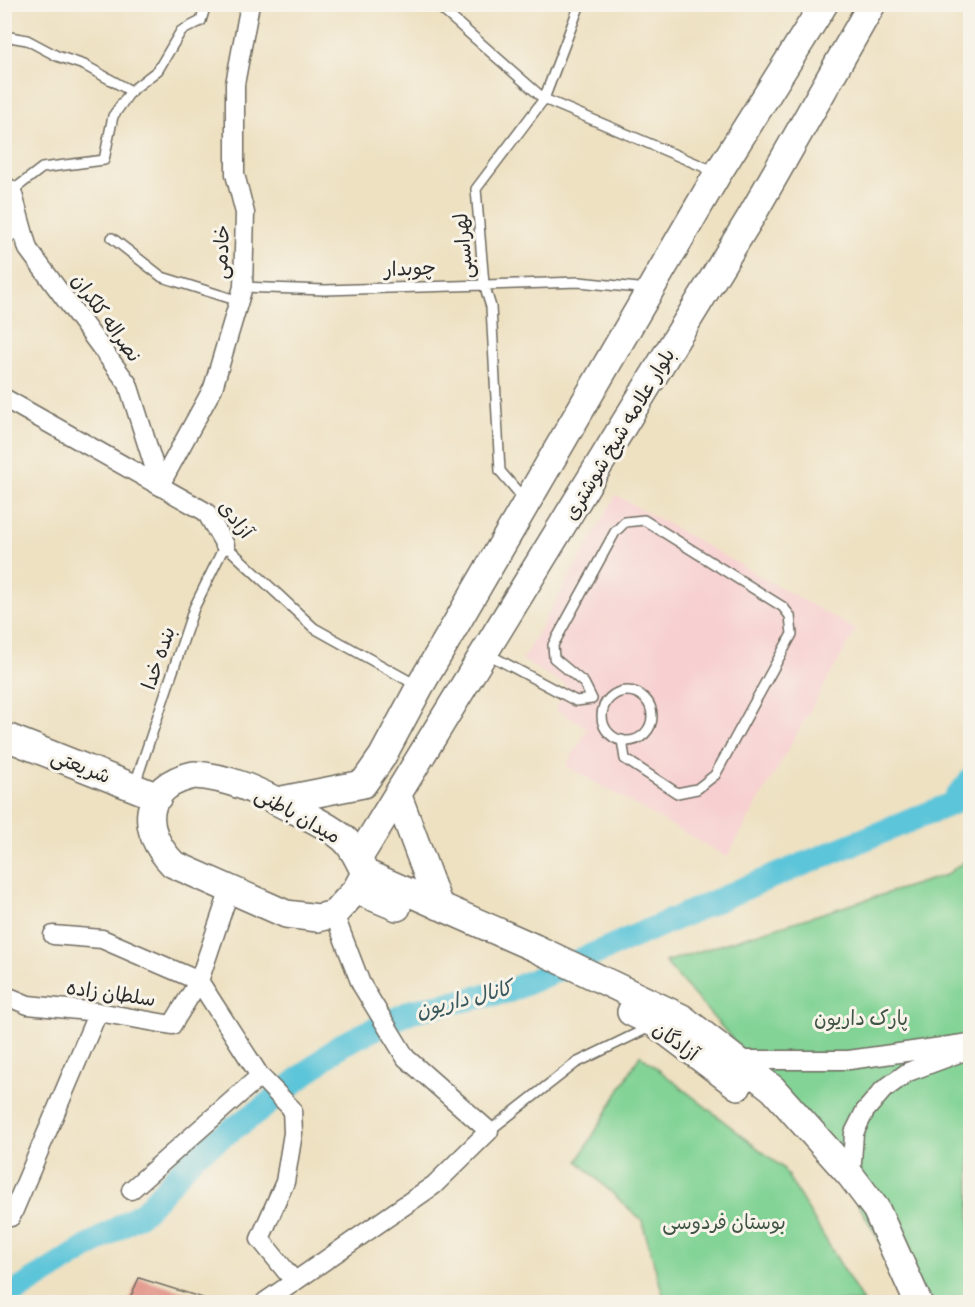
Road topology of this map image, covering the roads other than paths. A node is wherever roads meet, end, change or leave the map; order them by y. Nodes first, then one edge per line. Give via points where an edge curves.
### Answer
1 (206, 4) edge
2 (250, 4) edge
3 (436, 4) edge
4 (580, 4) edge
5 (824, 4) edge
6 (872, 4) edge
7 (4, 36) edge
8 (131, 91) junction
9 (544, 99) junction
10 (718, 173) junction
11 (8, 188) edge
12 (21, 224) junction
13 (112, 238) dead end
14 (4, 245) edge
15 (484, 284) junction
16 (650, 289) junction
17 (241, 294) junction
18 (4, 398) edge
19 (559, 447) junction
20 (596, 471) junction
21 (160, 485) junction
22 (526, 502) junction
23 (225, 545) junction
24 (485, 652) junction
25 (420, 686) junction
26 (592, 699) junction
27 (604, 707) junction
28 (4, 736) edge
29 (622, 740) junction
30 (146, 791) junction
31 (398, 796) junction
32 (277, 801) junction
33 (360, 874) junction
34 (230, 890) junction
35 (439, 906) junction
36 (334, 914) junction
37 (53, 935) dead end
38 (199, 981) junction
39 (4, 995) edge
40 (98, 1012) junction
41 (656, 1024) junction
42 (970, 1044) edge
43 (970, 1049) edge
44 (734, 1060) junction
45 (260, 1076) junction
46 (489, 1131) junction
47 (851, 1176) junction
48 (131, 1190) dead end
49 (11, 1218) dead end
50 (294, 1281) junction
51 (265, 1302) edge
52 (905, 1302) edge
53 (918, 1302) edge

1 - 8 lane via 201,21 181,32 158,70
2 - 17 street, خادمی via 235,84 235,174 245,213
3 - 9 lane
4 - 9 lane, لهراسبی
5 - 10 main road
6 - 20 main road, بلوار علامه شیخ شوشتری via 752,215
7 - 8 lane via 27,40
8 - 11 lane via 113,116 104,160 42,168
9 - 10 lane
9 - 15 lane, لهراسبی via 476,189
10 - 16 main road
11 - 12 street, نصراله کلکران
12 - 14 lane
12 - 21 street, نصراله کلکران via 28,249 128,384
13 - 17 lane, چوبدار via 162,277
15 - 16 lane, چوبدار via 579,282
15 - 17 lane, چوبدار
15 - 22 lane, لهراسبی via 491,307 500,471
16 - 19 main road
17 - 21 street, خادمی via 213,388
18 - 21 street, آزادی
19 - 20 main road
19 - 22 main road
20 - 24 main road, بلوار علامه شیخ شوشتری
21 - 23 street, آزادی via 206,512
22 - 25 main road
23 - 25 lane, آزادی via 314,628
23 - 30 lane, بنده خدا via 194,608
24 - 26 lane via 576,701
24 - 31 main road, بلوار علامه شیخ شوشتری
25 - 32 main road via 363,784
26 - 27 lane
26 - 29 lane via 584,683 554,658 553,645 615,532 625,522 644,520 783,607 790,616 792,634 714,775 697,789 676,793 625,759
27 - 29 lane via 604,729
27 - 29 lane via 617,693 632,692 644,699 651,711 650,725 642,736 628,742
28 - 30 main road, شریعتی
30 - 32 main road, میدان باطنی via 166,787 180,778 212,776 242,784
30 - 34 main road via 152,804 150,823 160,851 173,864
31 - 33 main road, بلوار علامه شیخ شوشتری
31 - 35 main road
32 - 33 main road, میدان باطنی via 344,838
33 - 35 main road, آزادگان
33 - 36 main road
33 - 41 main road, آزادگان via 506,953
34 - 36 main road via 286,914 318,918
34 - 38 street, سلطان زاده
35 - 44 main road, آزادگان via 682,1018
36 - 46 street via 361,984 405,1058
37 - 38 street via 102,939
38 - 40 street, سلطان زاده via 172,1025
38 - 45 street
39 - 40 street, سلطان زاده via 28,1005
40 - 49 street
41 - 46 lane via 576,1063
41 - 52 main road, آزادگان via 778,1115 818,1157 865,1221
42 - 44 street via 849,1060
43 - 47 street via 908,1072 883,1090 865,1111 854,1133
44 - 47 main road, آزادگان via 773,1089
45 - 48 street
45 - 50 street via 292,1108 293,1133 285,1182 260,1239
46 - 50 street via 434,1185
47 - 53 main road via 876,1209
50 - 51 street

